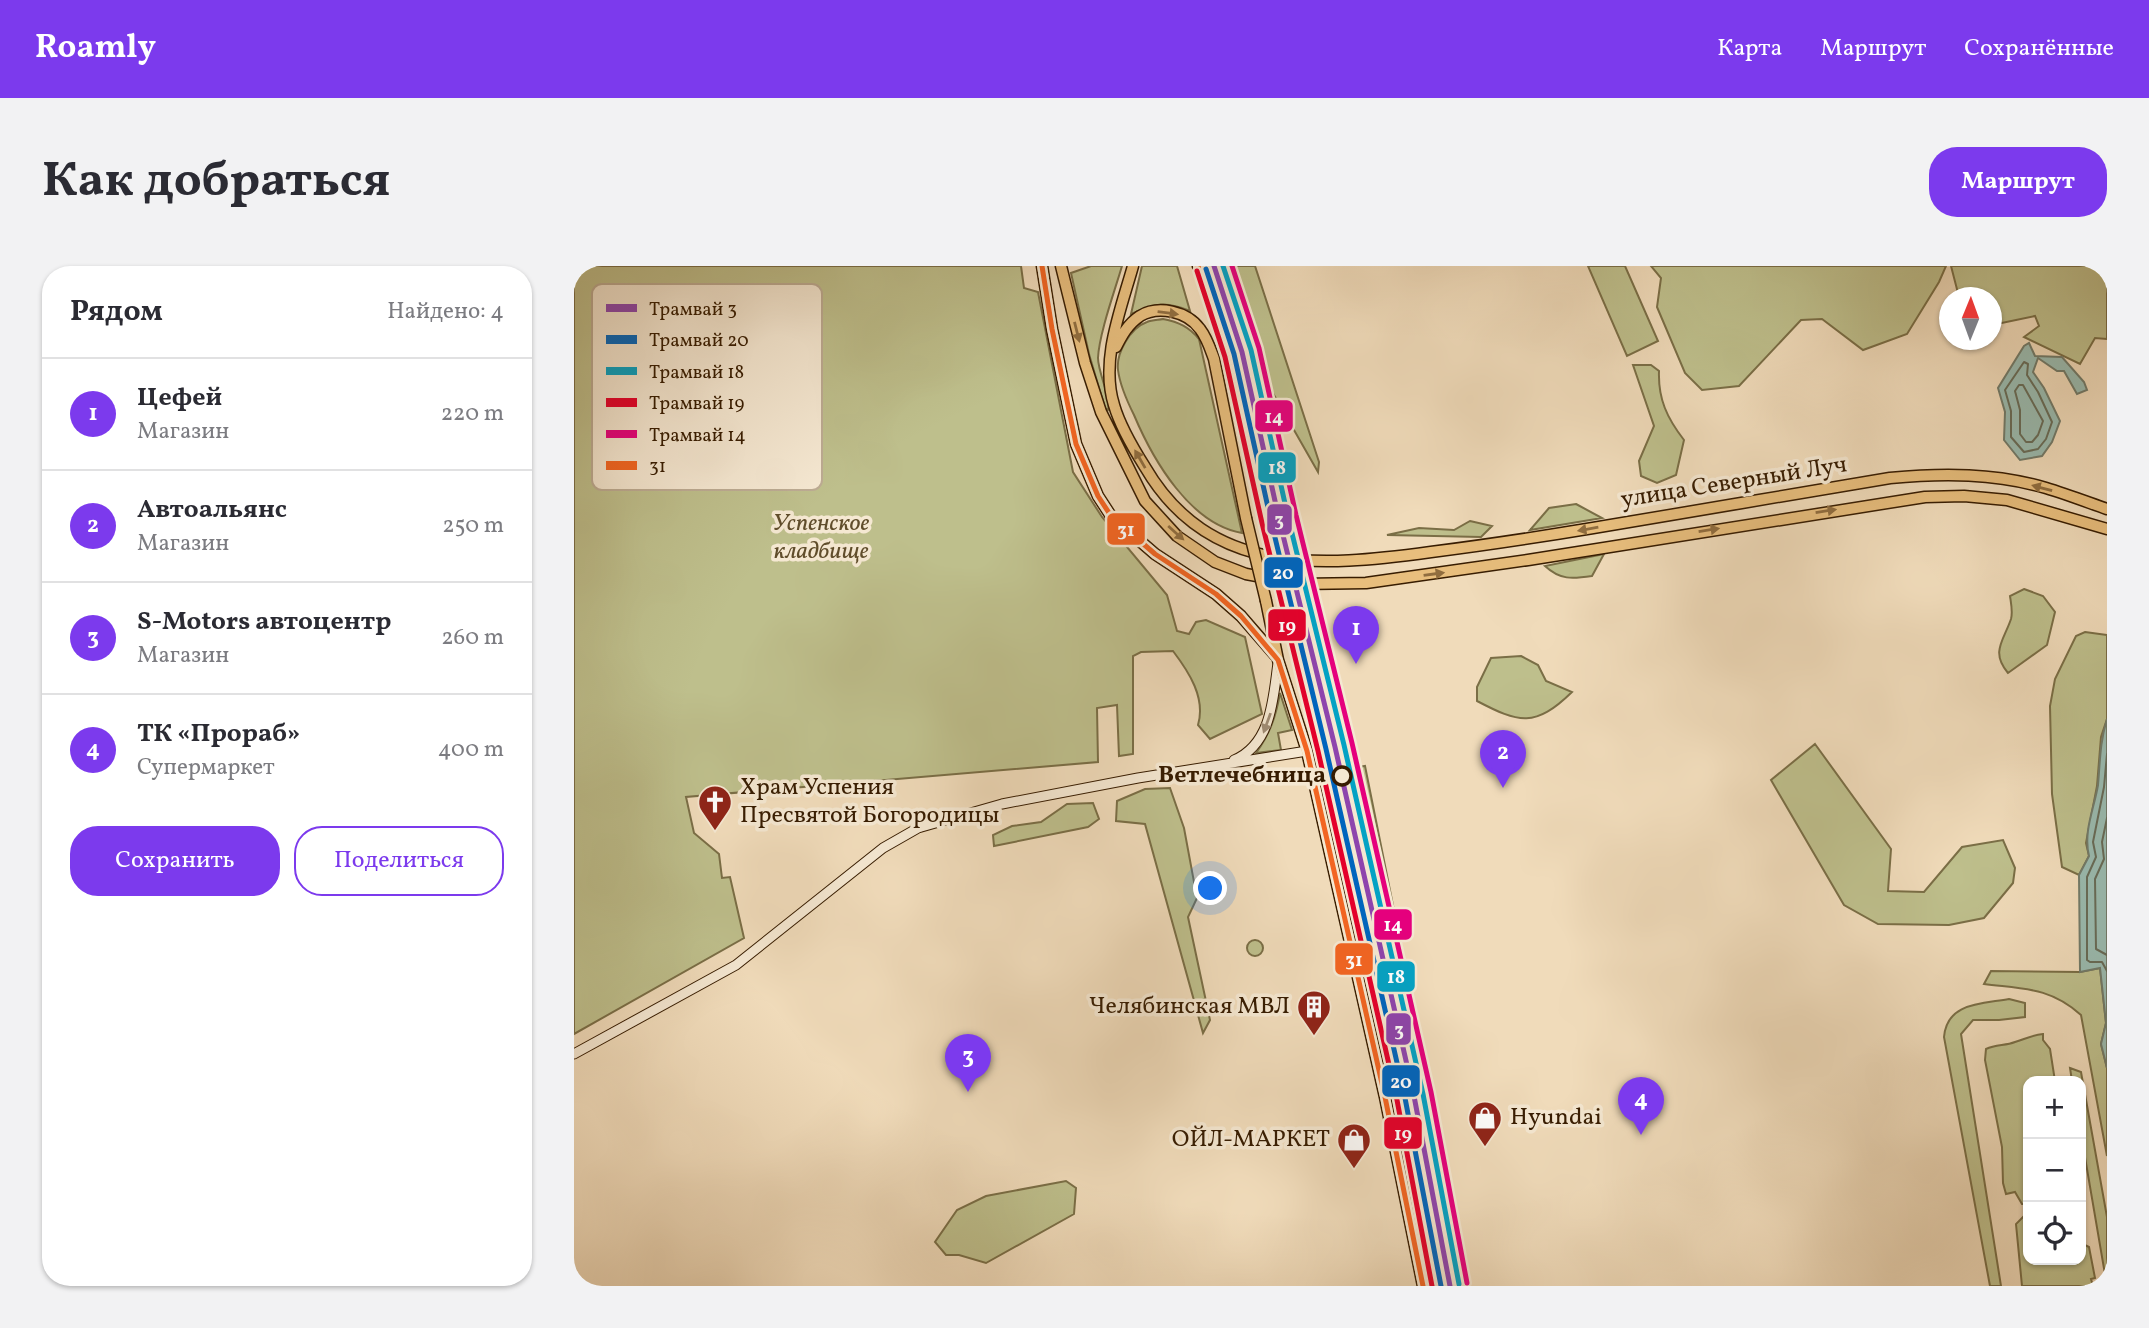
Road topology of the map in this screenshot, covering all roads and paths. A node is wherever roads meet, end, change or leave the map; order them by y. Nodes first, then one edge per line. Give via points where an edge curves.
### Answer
1 (1042, 266) edge
2 (1061, 266) edge
3 (1133, 266) edge
4 (1198, 266) edge
5 (1109, 369) junction
6 (2107, 509) edge
7 (2107, 529) edge
8 (1278, 660) junction
9 (1322, 749) junction
10 (1307, 751) junction
11 (1223, 764) junction
12 (574, 1054) edge
13 (1423, 1286) edge
14 (1438, 1286) edge

1 - 8 main road via 1076,444 1098,496 1111,516 1155,554 1241,616
2 -> 7 main road, улица Северный Луч via 1101,412 1145,501 1177,536 1215,562 1247,574 1300,584 1366,583 1925,497 2007,500
3 - 5 main road
4 - 9 main road, bridge via 1234,376
6 -> 5 main road, улица Северный Луч via 2008,479 1932,474 1508,542 1364,560 1278,559 1219,540 1187,520 1158,489 1114,405
5 -> 8 main road, bridge via 1124,330 1140,316 1170,311 1186,317 1208,342
8 - 10 main road
8 -> 11 main road via 1264,732 1255,746
9 - 10 main road
9 - 14 main road via 1379,986
10 - 11 main road
10 - 13 main road
11 - 12 main road via 1002,803 918,828 883,848 736,965

